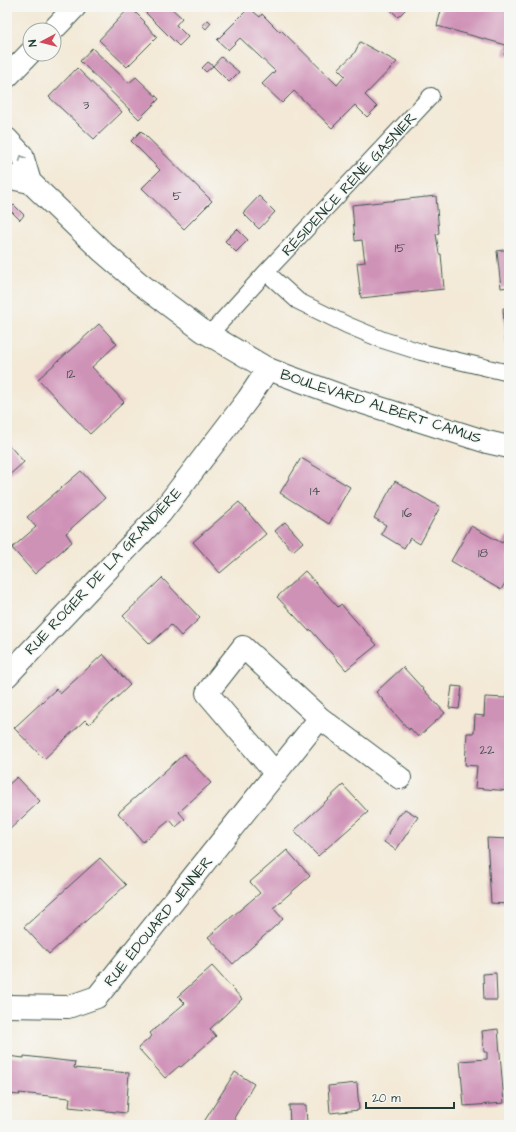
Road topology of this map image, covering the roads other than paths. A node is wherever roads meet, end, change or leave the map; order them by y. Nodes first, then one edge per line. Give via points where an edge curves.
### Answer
1 (75, 7) edge
2 (60, 22) edge
3 (22, 61) edge
4 (7, 76) edge
5 (431, 96) dead end
6 (7, 139) edge
7 (7, 175) edge
8 (30, 182) junction
9 (266, 272) junction
10 (209, 335) junction
11 (268, 369) junction
12 (509, 373) edge
13 (509, 447) edge
14 (7, 676) edge
15 (320, 718) junction
16 (276, 774) junction
17 (400, 778) dead end
18 (7, 1006) edge

1 - 2 street
3 - 4 street
5 - 9 lane, RÉSIDENCE RÉNÉ GASNIER
8 -> 6 street, BOULEVARD ALBERT CAMUS via 22,155
7 - 8 street
8 - 10 street, BOULEVARD ALBERT CAMUS via 139,283
9 - 10 lane, RÉSIDENCE RÉNÉ GASNIER
9 - 12 lane via 298,301 347,326 421,352
10 - 11 street, BOULEVARD ALBERT CAMUS
11 - 13 street, BOULEVARD ALBERT CAMUS via 342,396
11 - 14 street, RUE ROGER DE LA GRANDIÈRE via 161,513
15 - 16 street, RUE ÉDOUARD JENNER
15 - 16 street via 243,647 207,693
15 - 17 street
16 - 18 street, RUE ÉDOUARD JENNER via 97,997 68,1007

